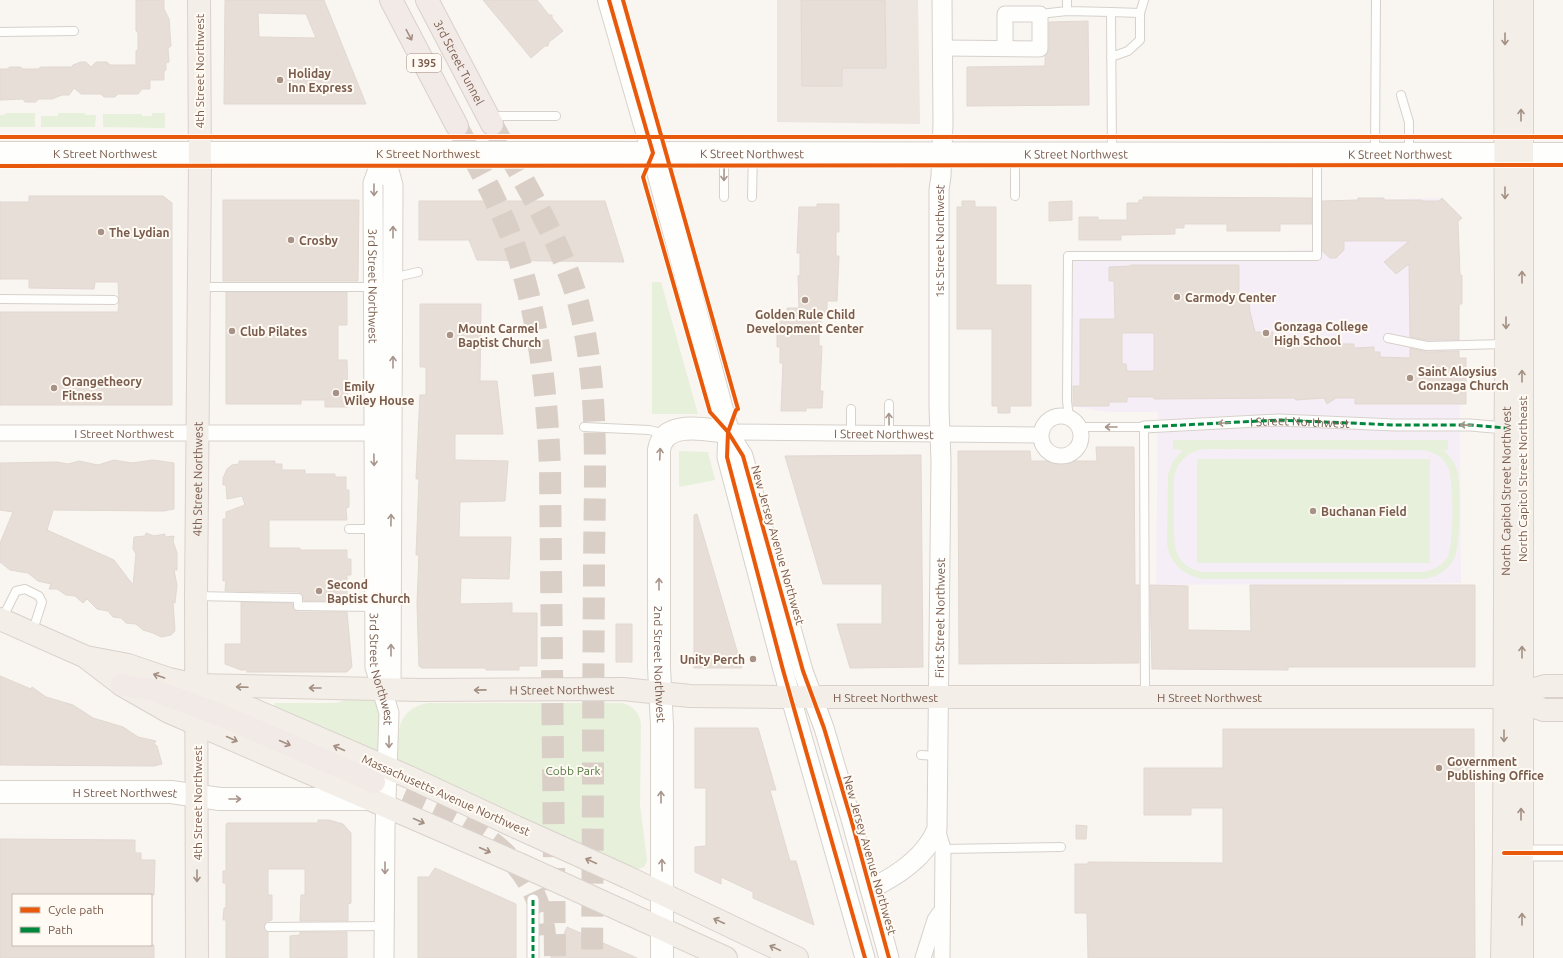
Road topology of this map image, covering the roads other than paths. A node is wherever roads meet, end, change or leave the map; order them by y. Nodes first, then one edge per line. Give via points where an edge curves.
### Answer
1 (199, 0) edge
2 (391, 0) edge
3 (427, 0) edge
4 (609, 0) edge
5 (942, 0) edge
6 (1067, 0) edge
7 (1144, 0) edge
8 (1376, 0) edge
9 (1505, 0) edge
10 (1522, 0) edge
11 (1067, 11) junction
12 (1111, 12) junction
13 (1140, 13) junction
14 (1040, 14) junction
15 (74, 31) dead end
16 (0, 32) edge
17 (943, 48) junction
18 (1005, 48) junction
19 (1112, 57) junction
20 (1401, 95) dead end
21 (556, 116) dead end
22 (490, 120) joint
23 (457, 126) tunnel mouth
24 (0, 153) edge
25 (200, 153) junction
26 (384, 153) junction
27 (653, 153) junction
28 (724, 153) junction
29 (753, 153) junction
30 (941, 153) junction
31 (1015, 154) junction
32 (1112, 154) junction
33 (1317, 154) junction
34 (1375, 154) junction
35 (1409, 154) junction
36 (1513, 154) junction
37 (1563, 154) edge
38 (724, 196) dead end
39 (752, 196) dead end
40 (1015, 196) dead end
41 (418, 272) dead end
42 (384, 283) junction
43 (199, 287) junction
44 (0, 299) edge
45 (114, 300) dead end
46 (1388, 338) dead end
47 (1514, 344) junction
48 (889, 404) dead end
49 (851, 409) dead end
50 (1074, 423) junction
51 (584, 427) dead end
52 (1144, 427) junction
53 (1513, 429) junction
54 (728, 432) junction
55 (0, 433) edge
56 (384, 433) junction
57 (851, 433) junction
58 (198, 434) junction
59 (667, 434) junction
60 (889, 434) junction
61 (940, 434) junction
62 (1040, 435) junction
63 (349, 530) dead end
64 (375, 530) junction
65 (1513, 572) joint
66 (196, 596) junction
67 (383, 608) junction
68 (1, 619) edge
69 (32, 633) junction
70 (86, 657) junction
71 (122, 685) joint
72 (1563, 686) edge
73 (387, 690) junction
74 (660, 693) junction
75 (791, 697) junction
76 (813, 697) junction
77 (939, 697) junction
78 (1144, 697) junction
79 (1516, 697) junction
80 (197, 705) junction
81 (1563, 710) edge
82 (380, 789) junction
83 (0, 792) edge
84 (196, 795) junction
85 (937, 829) junction
86 (1060, 847) dead end
87 (943, 849) junction
88 (1563, 852) edge
89 (1512, 853) junction
90 (870, 889) junction
91 (662, 893) junction
92 (533, 900) dead end
93 (942, 910) junction
94 (384, 926) junction
95 (269, 927) dead end
96 (662, 929) junction
97 (197, 958) edge
98 (384, 958) edge
99 (533, 958) edge
100 (662, 958) edge
101 (726, 958) edge
102 (797, 958) edge
103 (865, 958) edge
104 (888, 958) edge
105 (923, 958) edge
106 (942, 958) edge
107 (1502, 958) edge
108 (1522, 958) edge

1 - 25 main road, 4th Street Northwest
2 -> 23 highway, I 395
3 - 22 highway, 3rd Street Tunnel / I 395
4 - 27 main road, New Jersey Avenue Northwest
5 - 17 street, 1st Street Northwest
6 - 11 lane
7 - 13 lane
8 - 34 lane
9 -> 36 main road
36 -> 10 main road
11 - 12 lane
11 - 14 lane
12 - 13 lane
12 - 19 lane
13 - 19 lane via 1140,40 1128,51
14 - 18 street via 1005,14
14 - 18 street via 1040,49
15 - 16 lane
17 - 18 street
17 - 30 street, 1st Street Northwest
19 - 32 lane
20 - 35 lane via 1409,122
21 - 22 lane
24 - 25 main road, K Street Northwest
25 - 26 main road, K Street Northwest
25 - 43 main road, 4th Street Northwest
26 - 27 main road, K Street Northwest, bridge
26 - 42 street, 3rd Street Northwest via 373,183
27 - 28 main road, K Street Northwest
27 - 54 main road, New Jersey Avenue Northwest
28 - 29 main road, K Street Northwest
28 -> 38 lane
29 - 30 main road, K Street Northwest
29 - 39 lane
30 - 31 main road, K Street Northwest
30 - 61 street, 1st Street Northwest
31 - 32 main road, K Street Northwest
31 - 40 lane
32 - 33 main road, K Street Northwest
33 - 34 main road, K Street Northwest
33 - 50 lane via 1317,256 1068,256 1067,401
34 - 35 main road, K Street Northwest
35 - 36 main road, K Street Northwest
36 - 37 main road, K Street Northwest
36 - 47 main road
41 - 42 lane
42 - 43 lane
42 - 56 street, 3rd Street Northwest
43 - 58 main road, 4th Street Northwest
44 - 45 lane
46 - 47 lane via 1426,346
47 - 53 main road, North Capitol Street Northwest
60 -> 48 lane
49 - 57 lane
52 -> 50 lane, I Street Northwest
50 - 62 street, I Street Northwest via 1062,416 1050,419
50 - 62 street via 1080,440 1078,446 1068,455 1061,457 1049,453 1044,448
51 - 59 lane via 650,430
53 -> 52 street, I Street Northwest via 1470,425 1279,420
52 - 78 lane
53 - 65 main road, North Capitol Street Northeast
54 - 57 street, I Street Northwest
54 - 59 main road via 679,430
54 - 75 street, New Jersey Avenue Northwest via 727,457
54 - 76 street, New Jersey Avenue Northwest via 742,456
55 - 58 street, I Street Northwest
56 - 58 street, I Street Northwest
56 -> 64 street, 3rd Street Northwest
67 -> 56 street, 3rd Street Northwest
57 - 60 street, I Street Northwest
58 - 66 main road, 4th Street Northwest
74 -> 59 main road, 2nd Street Northwest via 659,455 660,445
60 - 61 street, I Street Northwest
61 - 62 street, I Street Northwest
61 - 77 street, First Street Northwest
63 - 64 lane
64 - 67 street, 3rd Street Northwest
65 - 79 main road, North Capitol Street Northwest
66 - 67 lane via 298,598 298,606
66 - 80 main road, 4th Street Northwest
67 - 73 street, 3rd Street Northwest
68 - 69 main road
68 - 69 lane via 16,591 25,589 42,598
69 - 70 main road
70 - 71 main road
80 -> 70 main road via 169,679 128,665
71 - 80 highway via 153,690
72 - 79 main road via 1545,686
74 -> 73 main road, H Street Northwest via 623,689
73 -> 80 main road, H Street Northwest
73 -> 82 street, 3rd Street Northwest via 388,713
74 - 75 main road, H Street Northwest via 690,696
91 -> 74 main road, 2nd Street Northwest
75 - 76 main road, H Street Northwest
75 - 103 street, New Jersey Avenue Northwest
76 - 77 main road, H Street Northwest
76 - 90 street, New Jersey Avenue Northwest
77 - 78 main road, H Street Northwest
77 - 85 street, First Street Northwest via 930,756
78 - 79 main road, H Street Northwest
79 - 81 main road via 1544,710
79 - 89 main road
80 - 82 highway
80 - 84 main road, 4th Street Northwest
84 -> 82 main road, H Street Northwest via 220,799
91 -> 82 main road, Massachusetts Avenue Northwest, bridge via 516,827
82 -> 94 street, 3rd Street Northwest
82 -> 96 main road, bridge via 518,864
83 - 84 main road, H Street Northwest via 171,792
84 -> 97 main road, 4th Street Northwest
85 - 87 street
85 - 90 street, First Street Northwest via 929,845 916,860 888,881
86 - 87 lane
87 - 93 street
88 - 89 street
89 - 107 main road
108 -> 89 main road
90 - 104 street, New Jersey Avenue Northwest
91 - 96 main road, 2nd Street Northwest
102 -> 91 main road, Massachusetts Avenue Northwest
92 - 99 street
93 - 105 street via 935,920
93 - 106 street
94 - 95 lane
94 - 98 street, 3rd Street Northwest
96 - 100 main road, 2nd Street Northwest
96 - 101 main road

